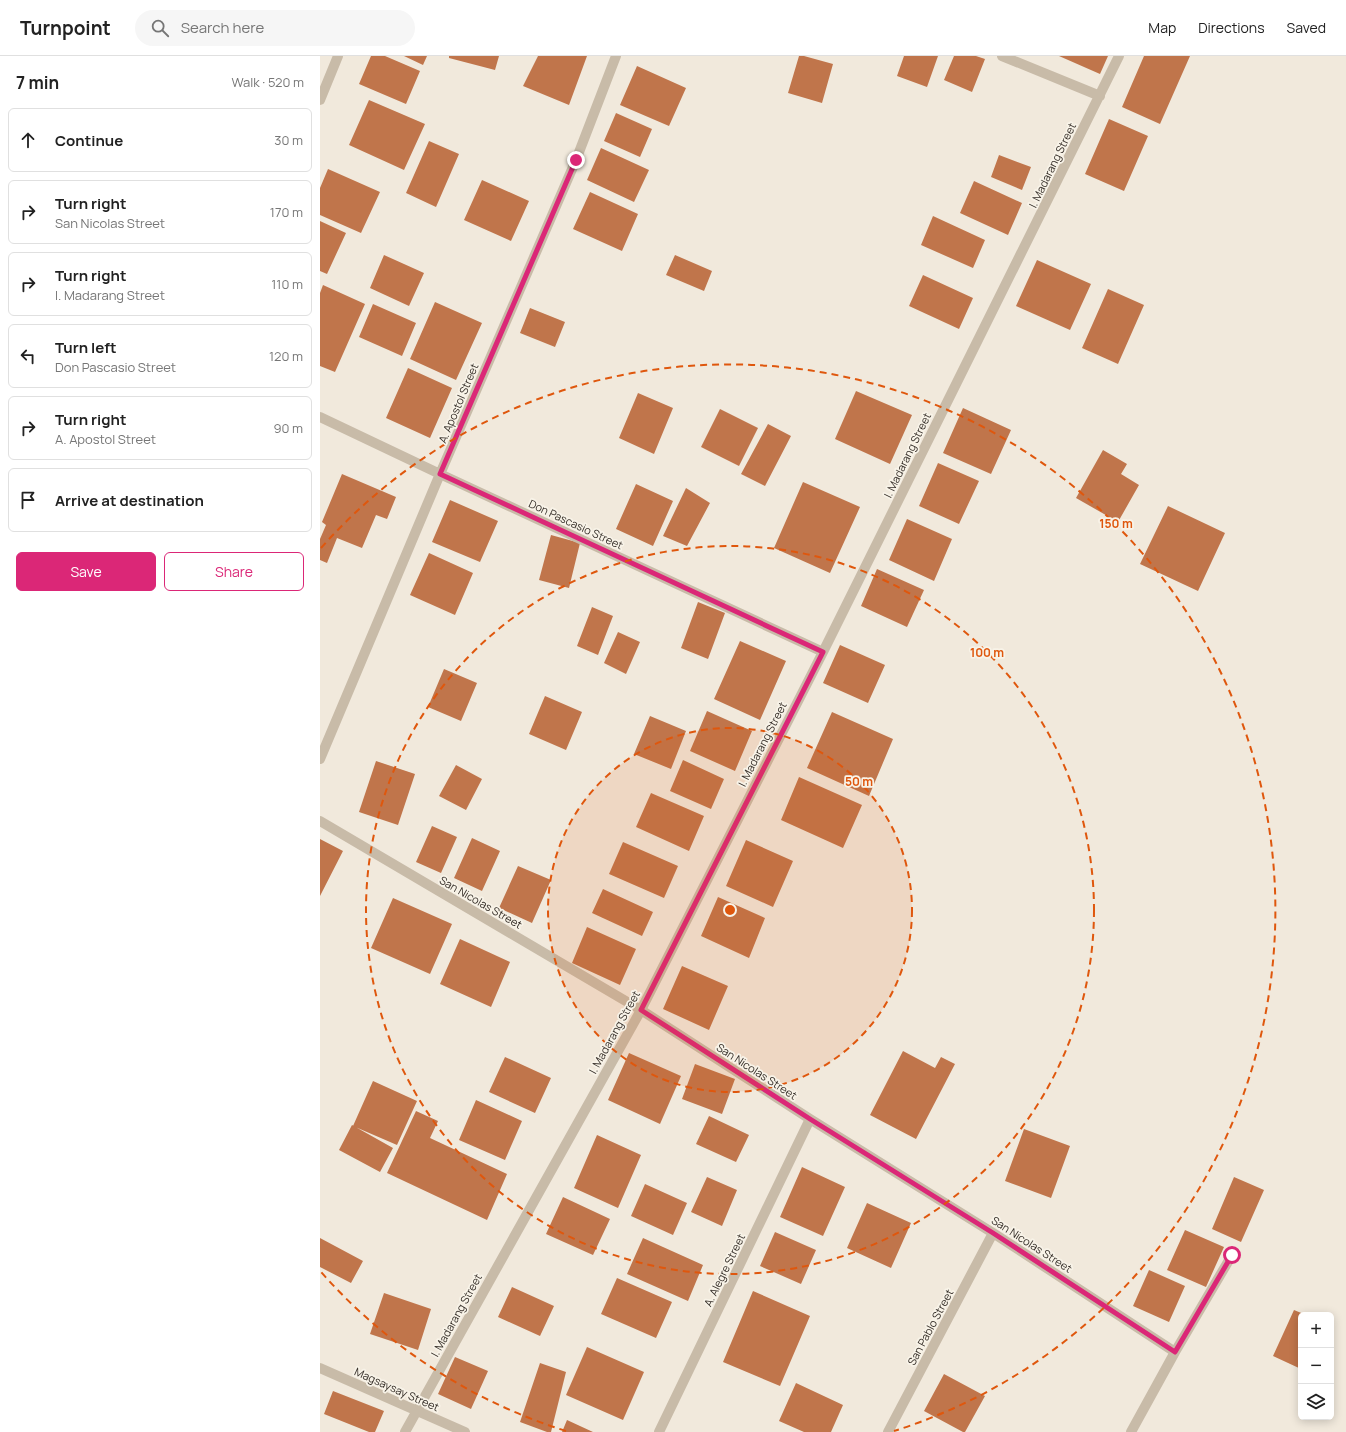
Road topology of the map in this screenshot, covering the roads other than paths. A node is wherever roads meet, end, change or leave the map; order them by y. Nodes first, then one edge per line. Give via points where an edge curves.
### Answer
1 (338, 56) edge
2 (616, 56) edge
3 (1002, 56) edge
4 (1119, 56) edge
5 (1100, 96) junction
6 (320, 100) edge
7 (320, 417) edge
8 (440, 474) junction
9 (823, 652) junction
10 (320, 759) edge
11 (320, 821) edge
12 (641, 1010) junction
13 (810, 1119) junction
14 (993, 1233) junction
15 (1232, 1255) dead end
16 (1175, 1352) junction
17 (320, 1368) edge
18 (416, 1411) junction
19 (405, 1432) edge
20 (465, 1432) edge
21 (659, 1432) edge
22 (888, 1432) edge
23 (1131, 1432) edge

1 - 6 street
2 - 8 street, A. Apostol Street via 573,167
3 - 5 street
4 - 5 street, I. Madarang Street
5 - 9 street, I. Madarang Street
7 - 8 street, Don Pascasio Street
8 - 9 street, Don Pascasio Street
8 - 10 street, A. Apostol Street
9 - 12 street, I. Madarang Street
11 - 12 street, San Nicolas Street
12 - 13 street, San Nicolas Street
12 - 18 street, I. Madarang Street
13 - 14 street, San Nicolas Street
13 - 21 street, A. Alegre Street
14 - 16 street, San Nicolas Street
14 - 22 street, San Pablo Street
15 - 16 street
16 - 23 street
17 - 18 street, Magsaysay Street
18 - 19 street, I. Madarang Street
18 - 20 street, Magsaysay Street

